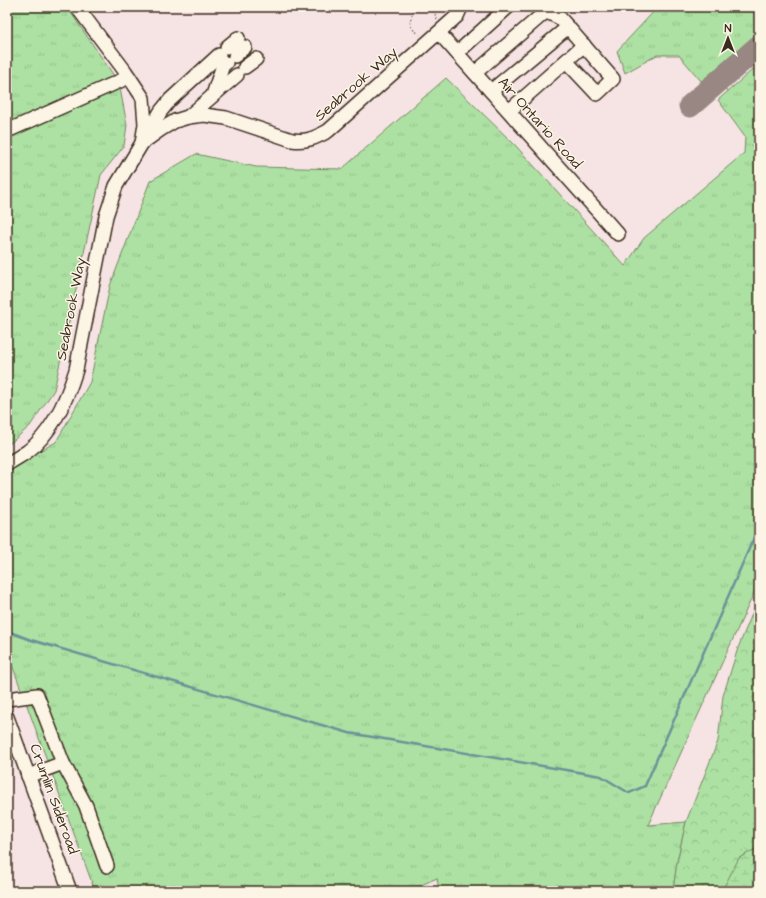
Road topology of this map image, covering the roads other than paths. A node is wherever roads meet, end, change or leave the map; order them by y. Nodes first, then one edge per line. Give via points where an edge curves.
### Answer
1 (77, 7) edge
2 (461, 7) edge
3 (508, 7) edge
4 (438, 27) junction
5 (568, 27) junction
6 (241, 42) dead end
7 (584, 45) junction
8 (457, 53) junction
9 (227, 55) junction
10 (256, 59) dead end
11 (566, 61) junction
12 (475, 73) junction
13 (129, 77) junction
14 (491, 91) junction
15 (212, 96) junction
16 (143, 98) junction
17 (161, 111) junction
18 (509, 111) junction
19 (188, 117) junction
20 (7, 131) edge
21 (142, 143) junction
22 (618, 234) dead end
23 (7, 464) edge
24 (7, 699) edge
25 (7, 717) edge
26 (63, 763) junction
27 (28, 776) junction
28 (107, 866) dead end
29 (70, 891) edge

1 - 13 street, Seabrook Way
2 - 4 street, Seabrook Way via 458,16
3 - 8 street
4 - 8 street, Air Ontario Road
4 - 19 street, Seabrook Way via 328,131 313,139 292,140 216,116
5 - 7 street
5 - 12 street via 560,18 549,12 544,13
5 - 14 street
6 - 9 street
7 - 11 street
7 - 11 street via 613,79 597,94
8 - 12 street, Air Ontario Road
9 - 15 street
9 - 17 street via 170,100
10 - 15 street
11 - 18 street
12 - 14 street, Air Ontario Road
13 - 16 street, Seabrook Way
13 - 20 street
14 - 18 street, Air Ontario Road
15 - 19 street
16 - 17 street
16 - 21 street, Seabrook Way via 145,124
17 - 19 street
17 - 21 street
18 - 22 street, Air Ontario Road
19 - 21 street, Seabrook Way via 160,130
21 - 23 street, Seabrook Way via 116,186 106,216 70,392 42,438 29,451
24 - 26 street via 37,695
25 - 27 street, Crumlin Sideroad
26 - 27 street
26 - 28 street via 86,806
27 - 29 street, Crumlin Sideroad

